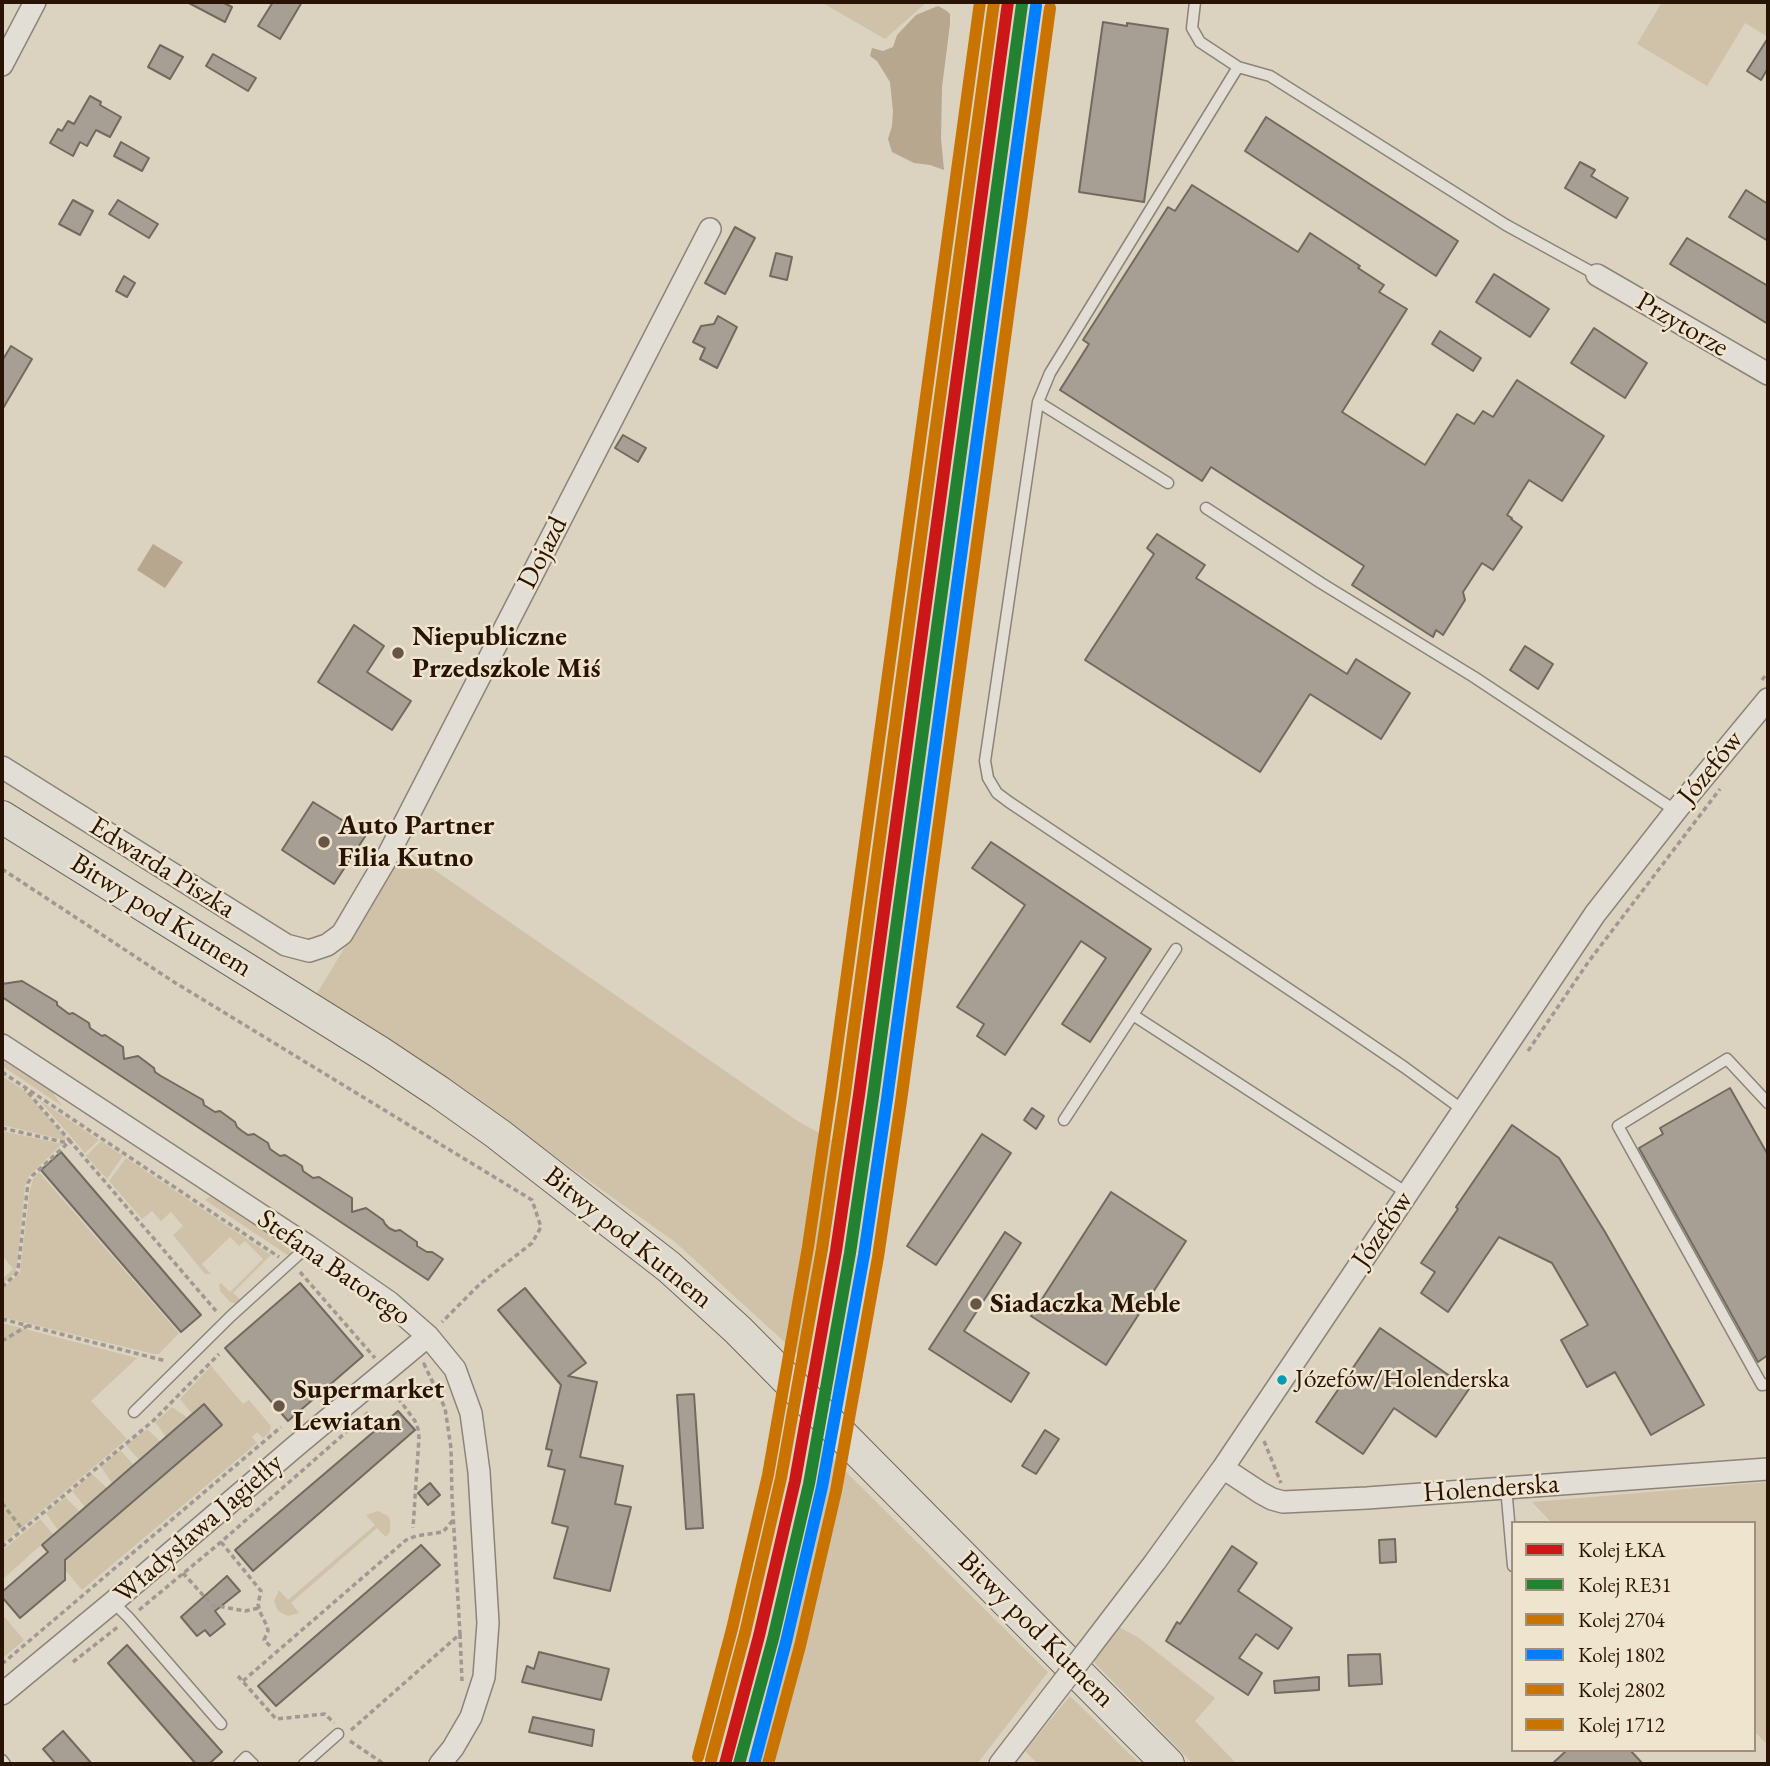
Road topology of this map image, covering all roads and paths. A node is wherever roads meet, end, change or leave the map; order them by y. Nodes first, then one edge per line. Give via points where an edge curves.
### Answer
1 (35, 2) edge
2 (1195, 2) edge
3 (2, 65) edge
4 (1238, 67) junction
5 (710, 229) dead end
6 (1597, 275) joint
7 (1768, 374) edge
8 (1038, 402) junction
9 (1168, 483) dead end
10 (1206, 508) dead end
11 (1768, 699) edge
12 (2, 767) edge
13 (1727, 781) dead end
14 (1678, 808) junction
15 (2, 817) edge
16 (2, 869) edge
17 (327, 945) joint
18 (1176, 949) dead end
19 (1133, 1015) junction
20 (2, 1045) edge
21 (1528, 1051) dead end
22 (2, 1072) edge
23 (22, 1085) junction
24 (1768, 1103) edge
25 (1463, 1110) junction
26 (1065, 1120) dead end
27 (2, 1128) edge
28 (70, 1140) junction
29 (1408, 1193) junction
30 (308, 1246) junction
31 (289, 1264) junction
32 (2, 1287) edge
33 (216, 1318) dead end
34 (2, 1319) edge
35 (27, 1326) junction
36 (428, 1336) junction
37 (2, 1341) edge
38 (219, 1354) dead end
39 (182, 1365) junction
40 (386, 1371) junction
41 (414, 1373) dead end
42 (1768, 1384) edge
43 (393, 1391) dead end
44 (373, 1409) dead end
45 (134, 1412) dead end
46 (281, 1427) dead end
47 (1223, 1468) junction
48 (1768, 1469) edge
49 (1506, 1487) junction
50 (2, 1503) edge
51 (453, 1520) junction
52 (414, 1528) dead end
53 (22, 1529) junction
54 (221, 1542) junction
55 (1511, 1543) edge
56 (2, 1547) edge
57 (183, 1573) junction
58 (113, 1602) junction
59 (259, 1608) junction
60 (129, 1618) junction
61 (460, 1634) junction
62 (271, 1647) dead end
63 (2, 1664) edge
64 (71, 1664) dead end
65 (238, 1676) dead end
66 (243, 1681) junction
67 (462, 1683) dead end
68 (2, 1694) edge
69 (221, 1724) dead end
70 (342, 1734) junction
71 (239, 1764) edge
72 (253, 1764) edge
73 (304, 1764) edge
74 (384, 1764) edge
75 (440, 1764) edge
76 (1000, 1764) edge
77 (1168, 1764) edge

1 - 3 street
2 - 4 lane via 1192,28 1200,42
4 - 6 lane via 1270,76 1506,225
4 - 8 lane via 1050,373
5 - 17 street, Dojazd via 385,860 342,933
6 - 7 street, Przytorze
8 - 9 lane
8 - 25 lane via 985,761 997,793
10 - 14 lane
11 - 14 street, Józefów
12 - 17 street, Edwarda Piszka via 286,945 309,951
13 - 21 path via 1589,961
14 - 25 street, Józefów via 1595,914
15 - 77 main road, Bitwy pod Kutnem via 439,1092 669,1267 738,1330
16 - 36 path via 174,982 532,1200 541,1227 532,1243 481,1283
18 - 19 lane
19 - 26 lane
19 - 29 lane
20 - 30 street, Stefana Batorego
22 - 23 path
23 - 28 path
23 - 31 path
24 - 42 lane via 1727,1059 1618,1126 1762,1385
25 - 29 street, Józefów
27 - 28 path
28 - 32 path via 28,1184 18,1270
28 - 33 path via 216,1308
29 - 47 street, Józefów
30 - 31 lane
30 - 36 street, Stefana Batorego
31 - 39 lane
31 - 40 path
34 - 35 path
35 - 37 path
35 - 39 path
36 - 40 street, Władysława Jagiełły
36 - 75 street, Stefana Batorego via 455,1369 471,1413 488,1623 484,1677 471,1717
38 - 53 path via 153,1421
39 - 45 lane
40 - 58 street, Władysława Jagiełły
41 - 51 path via 424,1364 445,1408
43 - 52 path via 418,1429
44 - 54 path
46 - 63 path
47 - 49 street, Holenderska via 1283,1502
47 - 76 street, Józefów, bridge
48 - 49 street, Holenderska
49 - 55 lane
50 - 53 path
51 - 61 path
51 - 66 path via 443,1532 406,1540
53 - 56 path
54 - 57 path
54 - 59 path via 261,1591
57 - 59 path via 212,1605 245,1611
57 - 60 path
58 - 60 lane
58 - 68 street, Władysława Jagiełły
59 - 62 path via 267,1626 264,1640
60 - 64 path
60 - 69 lane
61 - 67 path
61 - 70 path
65 - 66 path
66 - 70 path via 276,1718 325,1714
70 - 73 lane
70 - 74 path
71 - 72 lane via 246,1757

